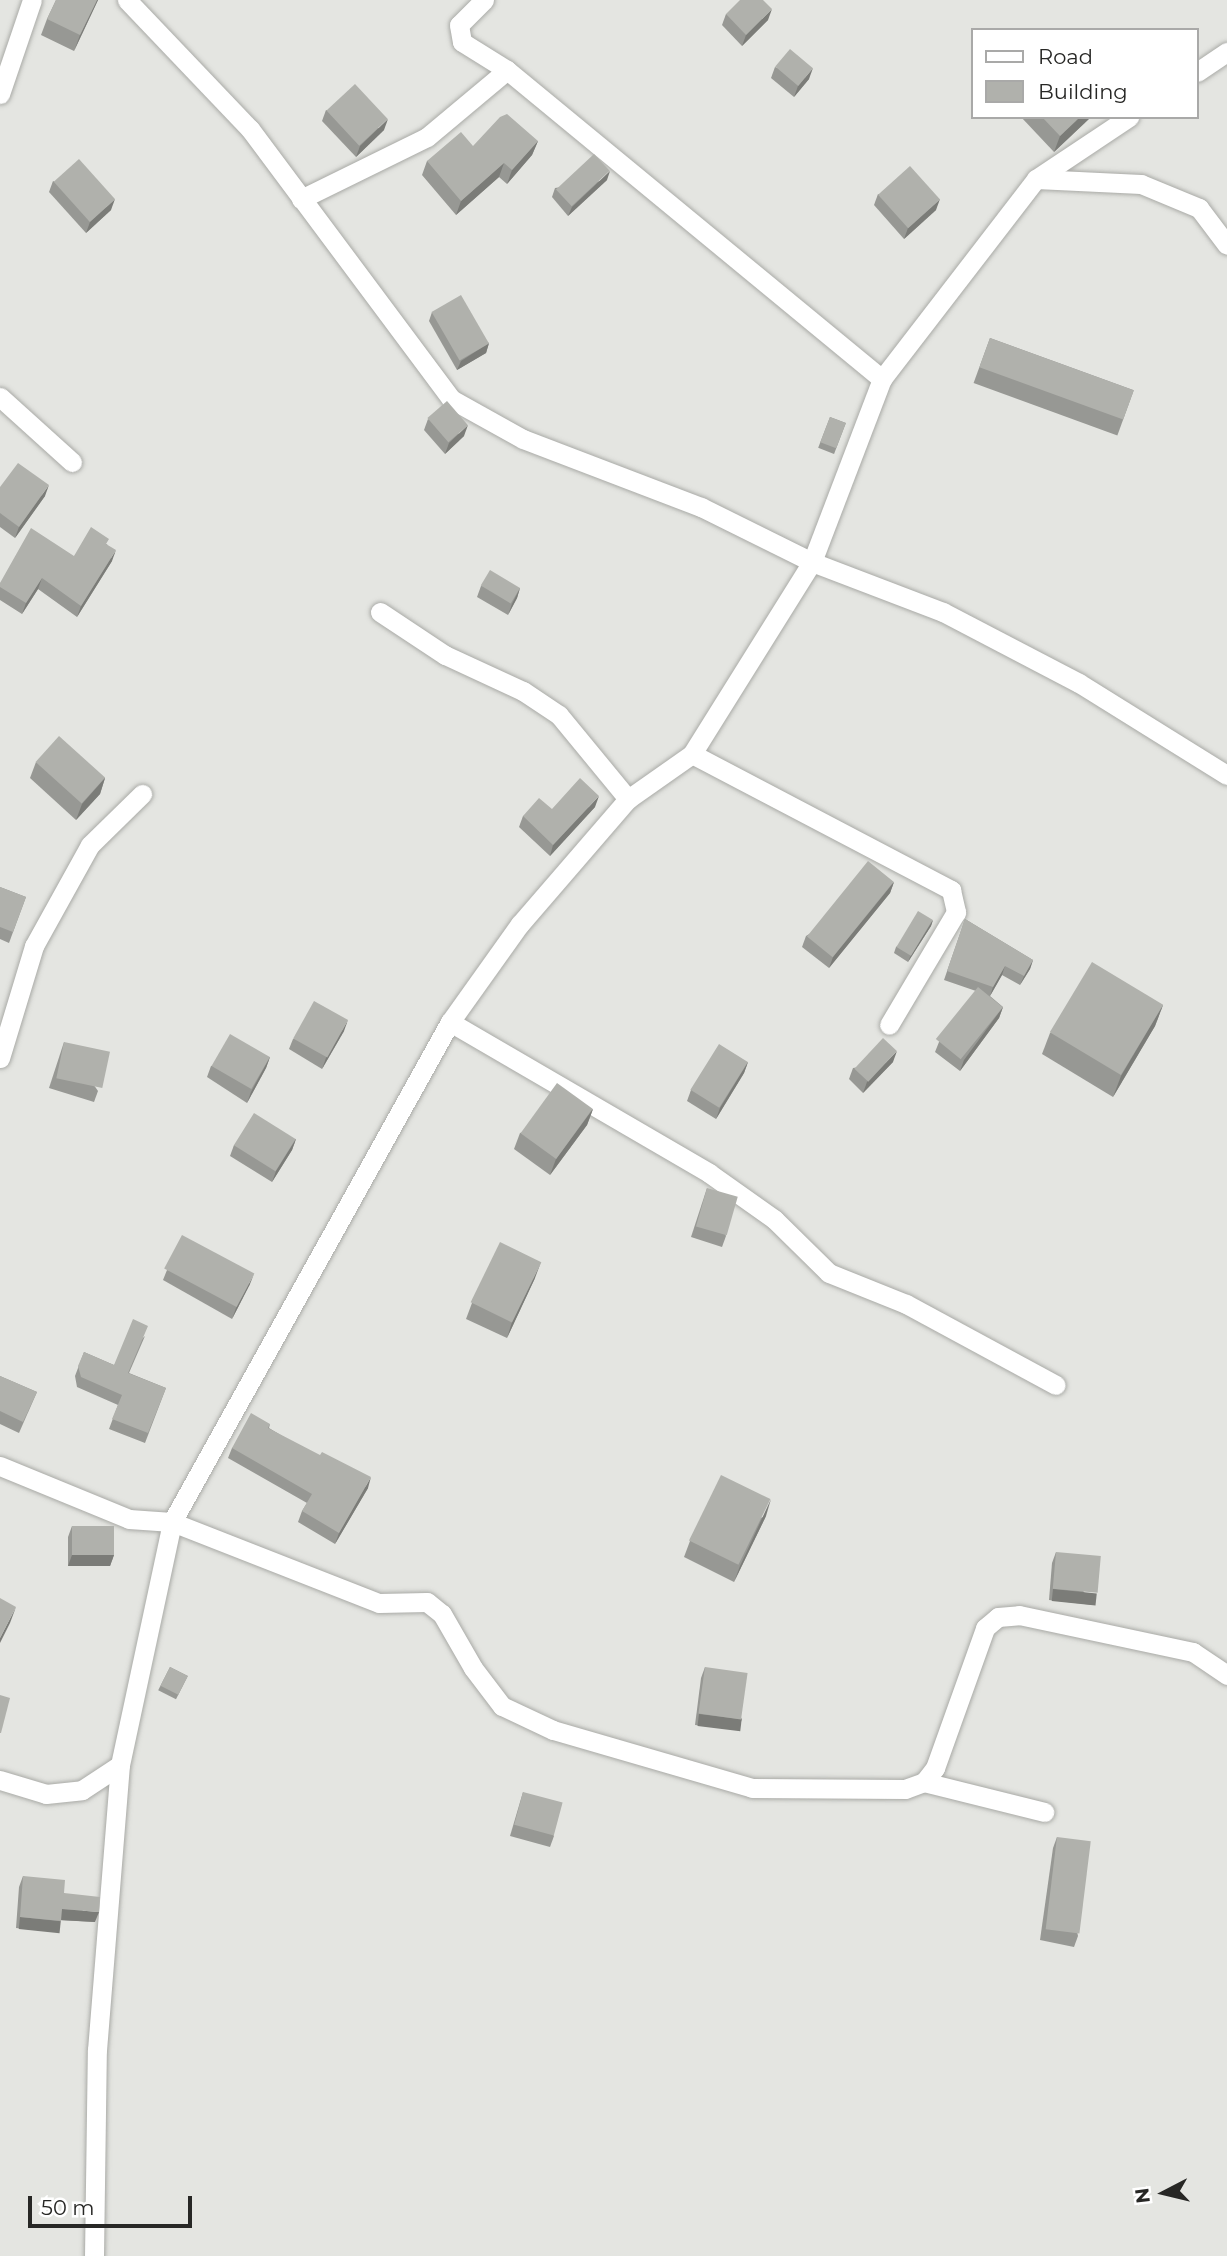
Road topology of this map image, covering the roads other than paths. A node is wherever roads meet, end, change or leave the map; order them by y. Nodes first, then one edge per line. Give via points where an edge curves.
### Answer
1 (32, 0) edge
2 (127, 0) edge
3 (484, 0) edge
4 (1227, 52) edge
5 (507, 70) junction
6 (1199, 71) edge
7 (0, 94) edge
8 (1126, 119) edge
9 (1036, 179) junction
10 (301, 199) junction
11 (1227, 244) edge
12 (882, 379) junction
13 (0, 397) edge
14 (72, 462) dead end
15 (813, 562) junction
16 (380, 612) dead end
17 (692, 754) junction
18 (1227, 775) edge
19 (142, 794) dead end
20 (628, 799) junction
21 (450, 1022) junction
22 (889, 1025) dead end
23 (0, 1058) edge
24 (1056, 1385) dead end
25 (0, 1466) edge
26 (172, 1522) junction
27 (1227, 1675) edge
28 (120, 1765) junction
29 (0, 1780) edge
30 (924, 1782) junction
31 (1044, 1812) dead end
32 (94, 2256) edge

1 - 7 street
2 - 10 street via 250,129
3 - 5 street via 459,25 462,42
4 - 6 street
5 - 10 street via 427,137
5 - 12 street
8 - 9 street
9 - 11 street via 1142,184 1199,208
9 - 12 street
10 - 15 street via 451,399 523,439 701,506
12 - 15 street
13 - 14 street
15 - 17 street
15 - 18 street via 943,612 1079,683
16 - 20 street via 444,655 523,691 559,715
17 - 20 street
17 - 22 street via 951,891 956,912
19 - 23 street via 90,845 34,946
20 - 21 street via 520,924
21 - 24 street via 709,1173 774,1219 829,1273 906,1304
21 - 26 street
25 - 26 street via 129,1519
26 - 28 street
26 - 30 street via 379,1603 427,1602 442,1614 473,1668 502,1706 553,1730 752,1788 905,1789
27 - 30 street via 1193,1652 1019,1615 999,1617 985,1628 935,1768
28 - 29 street via 82,1790 46,1794
28 - 32 street via 97,2050
30 - 31 street

